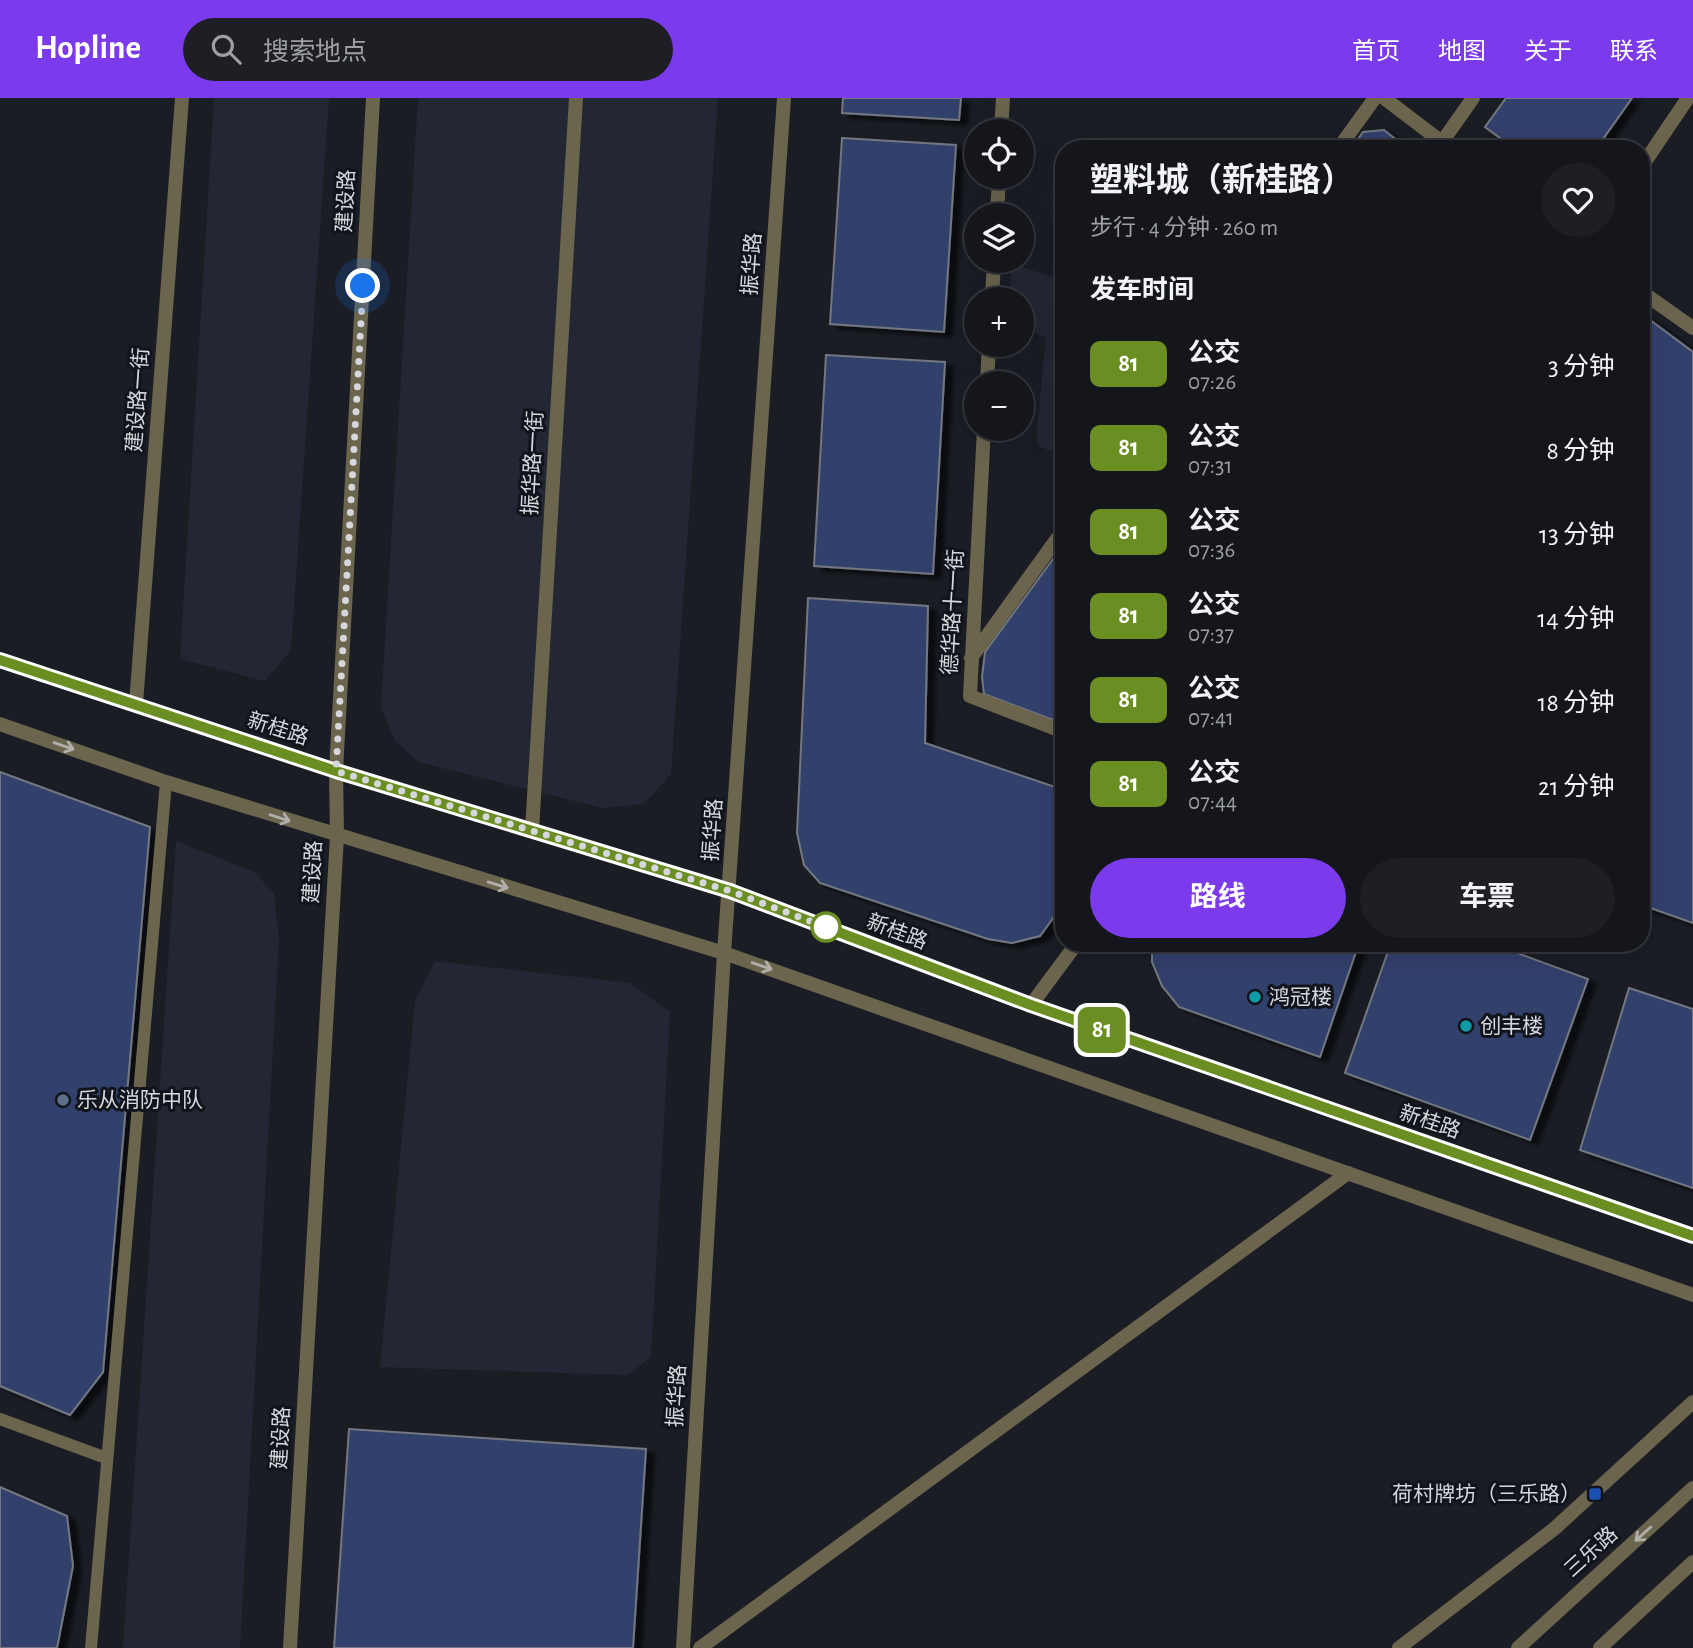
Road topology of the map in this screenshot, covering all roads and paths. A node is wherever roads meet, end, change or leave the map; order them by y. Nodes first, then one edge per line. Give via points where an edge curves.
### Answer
1 (182, 98) edge
2 (373, 98) edge
3 (576, 98) edge
4 (784, 98) edge
5 (1003, 98) edge
6 (1375, 98) edge
7 (1384, 98) edge
8 (1473, 98) edge
9 (1689, 102) edge
10 (1002, 119) edge
11 (1345, 140) edge
12 (1439, 140) edge
13 (1449, 140) edge
14 (1650, 155) edge
15 (1650, 298) edge
16 (1693, 328) edge
17 (983, 441) edge
18 (1055, 541) edge
19 (971, 658) junction
20 (0, 660) edge
21 (136, 704) junction
22 (0, 724) edge
23 (1055, 729) edge
24 (336, 771) junction
25 (166, 782) junction
26 (532, 830) junction
27 (337, 836) junction
28 (730, 891) junction
29 (1070, 952) edge
30 (724, 953) junction
31 (1031, 1005) junction
32 (1348, 1173) junction
33 (1693, 1236) edge
34 (1693, 1295) edge
35 (1693, 1402) edge
36 (0, 1419) edge
37 (106, 1458) junction
38 (1693, 1488) edge
39 (1693, 1562) edge
40 (91, 1648) edge
41 (290, 1648) edge
42 (683, 1648) edge
43 (700, 1648) edge
44 (1399, 1648) edge
45 (1518, 1648) edge
46 (1600, 1648) edge

1 - 21 street, 建设路一街
2 - 24 street, 建设路
3 - 26 street, 振华路一街
4 - 28 street, 振华路
5 - 10 street
6 - 11 street
7 - 12 street
8 - 13 street
9 - 14 street
15 - 16 street
17 - 19 street, 德华路十一街
18 - 19 street
19 - 23 street, 德华路十一街 via 970,696
20 - 21 street, 新桂路
21 - 24 street, 新桂路
22 -> 25 street
24 - 26 street, 新桂路
24 - 27 street, 建设路
25 -> 27 street
25 - 37 lane
26 - 28 street, 新桂路
27 -> 30 street
27 - 41 street, 建设路
28 - 30 street, 振华路
28 - 31 street, 新桂路
29 - 31 street
30 -> 32 street
30 - 42 street, 振华路
31 - 33 street, 新桂路
32 - 34 street
32 - 43 street
35 - 44 street via 1554,1528
36 - 37 lane
37 - 40 lane
38 -> 45 street, 三乐路
39 - 46 street

